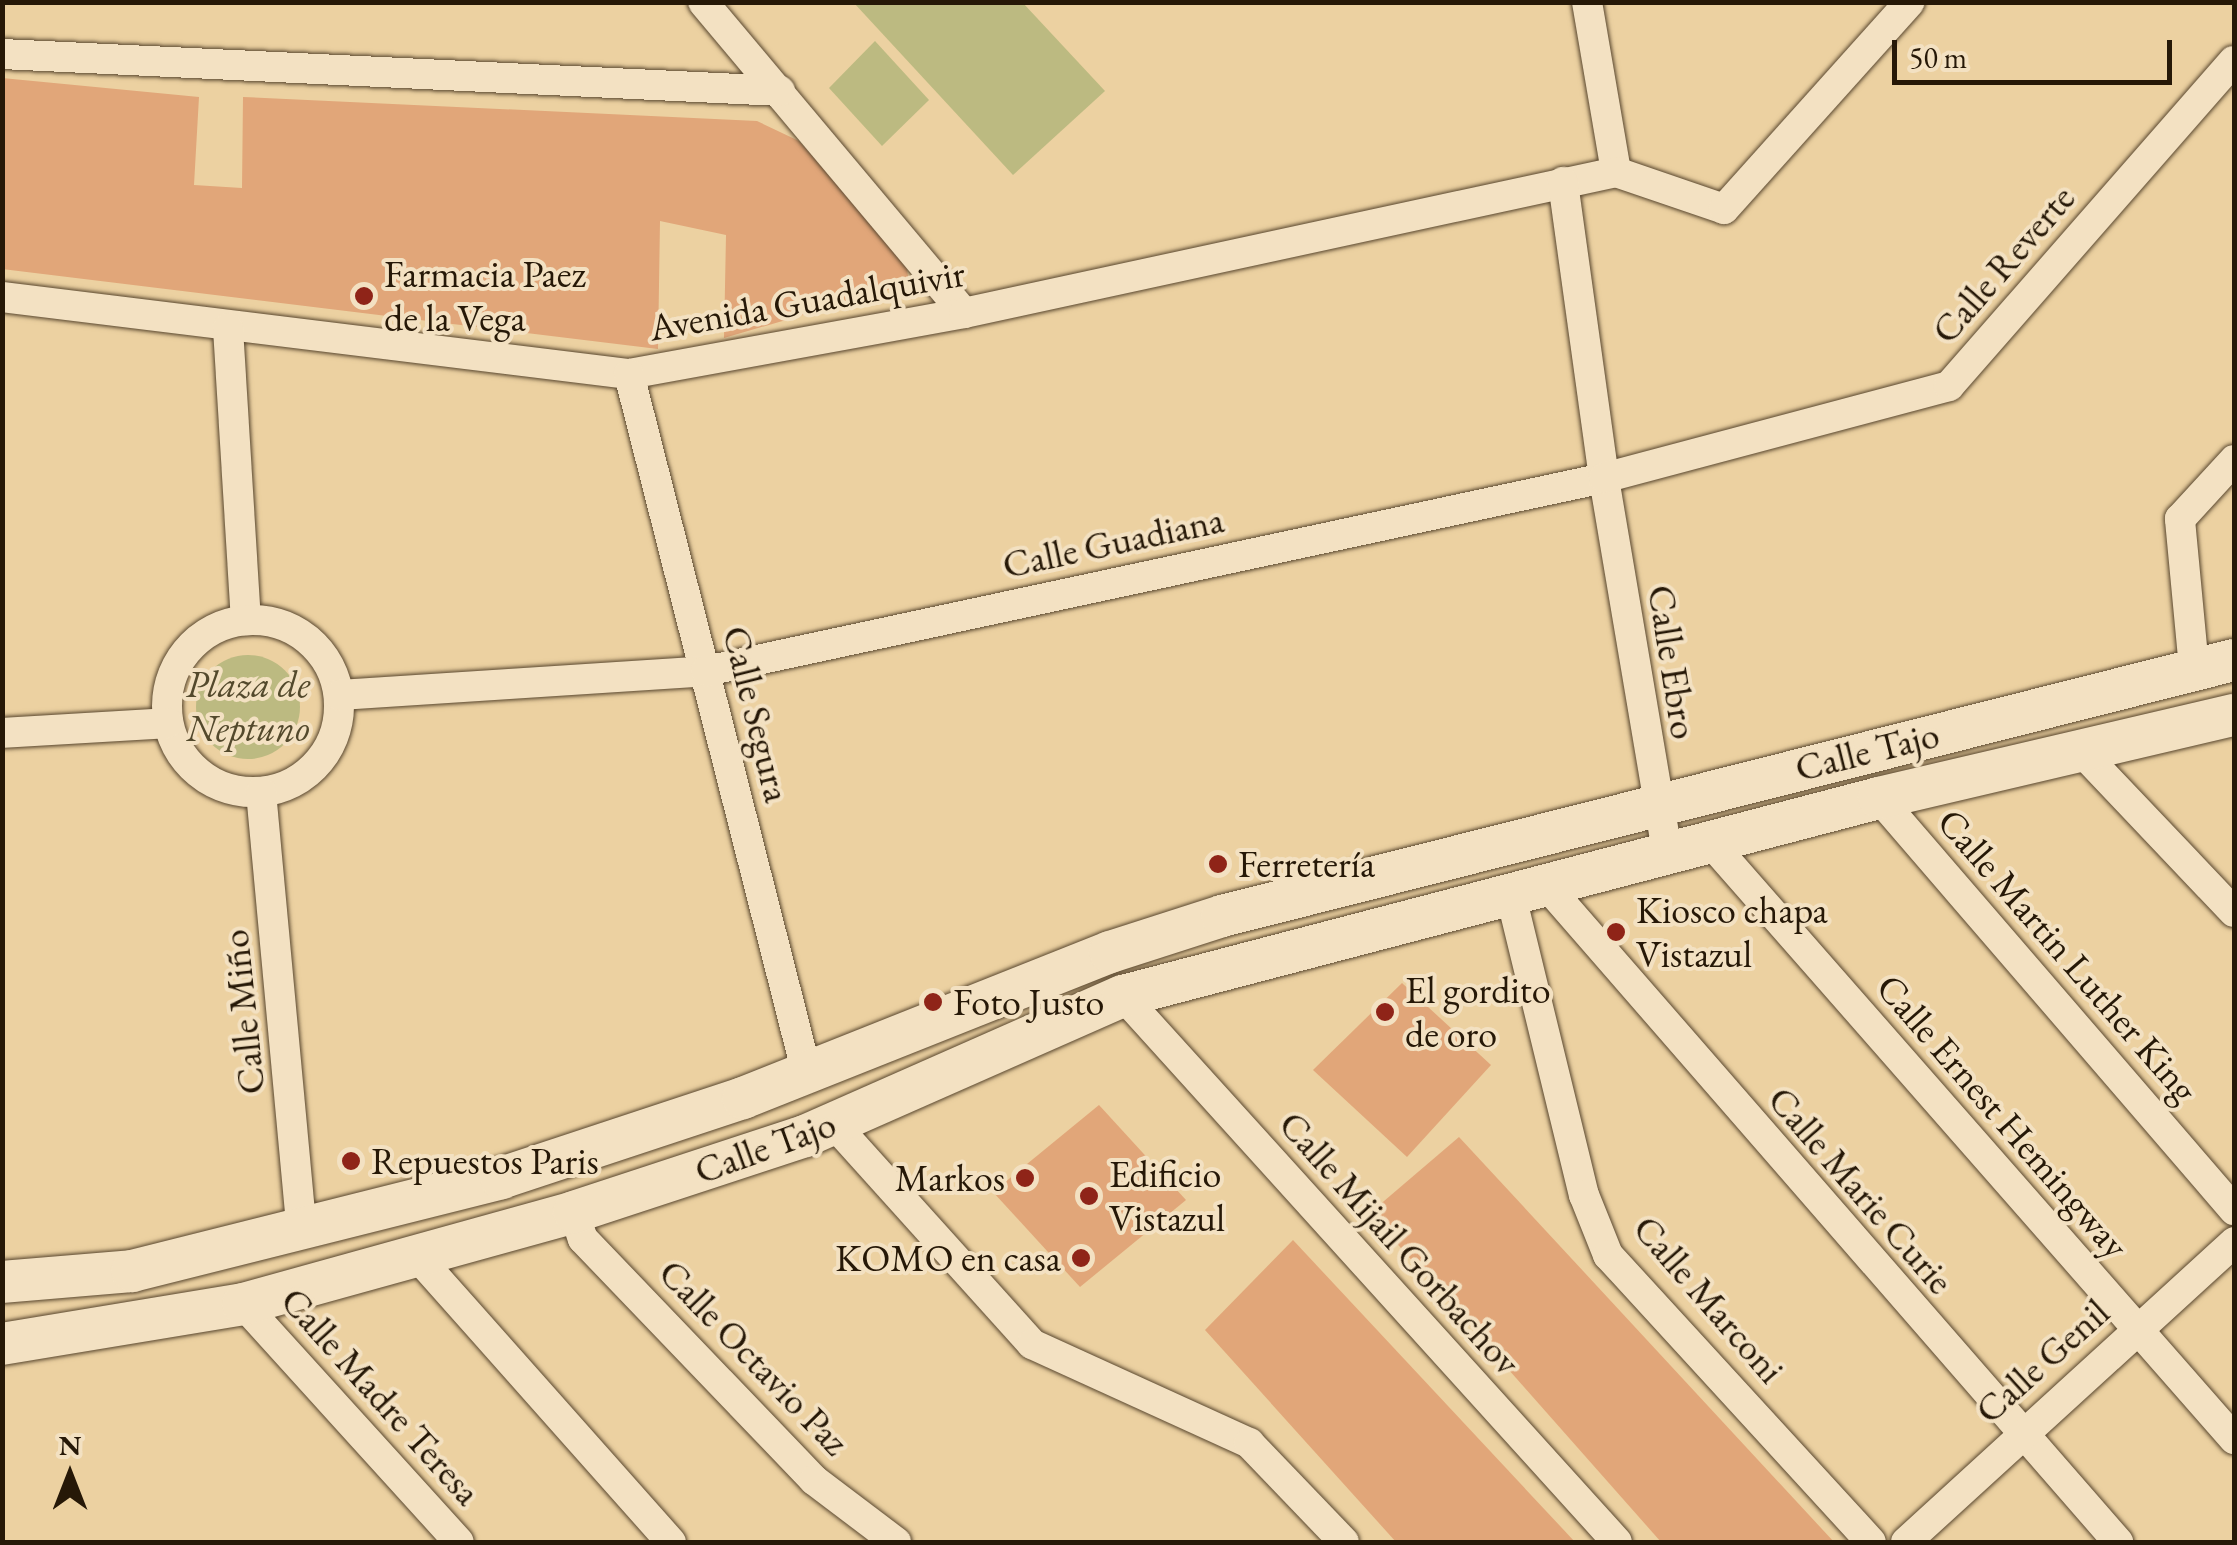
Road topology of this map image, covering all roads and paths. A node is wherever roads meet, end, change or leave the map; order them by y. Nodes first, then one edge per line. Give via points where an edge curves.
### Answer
1 (703, 2) edge
2 (1587, 2) edge
3 (1910, 2) edge
4 (2, 54) edge
5 (2234, 62) edge
6 (780, 91) junction
7 (1616, 172) junction
8 (1563, 182) junction
9 (2, 297) edge
10 (964, 313) junction
11 (228, 328) junction
12 (630, 374) junction
13 (2234, 460) edge
14 (1604, 478) junction
15 (246, 620) junction
16 (2214, 664) edge
17 (706, 671) junction
18 (339, 695) junction
19 (2234, 714) edge
20 (168, 723) junction
21 (2, 733) edge
22 (2080, 751) junction
23 (261, 792) junction
24 (1880, 798) junction
25 (1657, 805) junction
26 (1500, 844) junction
27 (1712, 844) junction
28 (1668, 857) junction
29 (1529, 891) junction
30 (2234, 912) edge
31 (1124, 996) junction
32 (807, 1074) junction
33 (834, 1124) junction
34 (2234, 1210) edge
35 (574, 1212) junction
36 (301, 1224) junction
37 (2234, 1242) edge
38 (416, 1255) junction
39 (2, 1282) edge
40 (242, 1304) junction
41 (2136, 1330) junction
42 (2, 1344) edge
43 (2020, 1435) junction
44 (2234, 1439) edge
45 (460, 1542) edge
46 (671, 1542) edge
47 (896, 1542) edge
48 (1344, 1542) edge
49 (1617, 1542) edge
50 (1872, 1542) edge
51 (1906, 1542) edge
52 (2118, 1542) edge

1 - 6 street
2 - 7 street
3 - 7 street via 1724,210
4 - 6 street
5 - 14 street, Calle Reverte via 1949,386
6 - 10 street
7 - 8 street, Avenida Guadalquivir
8 - 10 street, Avenida Guadalquivir
8 - 14 street
9 - 11 street, Avenida Guadalquivir
10 - 12 street, Avenida Guadalquivir
11 - 12 street, Avenida Guadalquivir
11 - 15 street
12 - 17 street, Calle Segura
13 - 16 street via 2180,520
14 - 17 street, Calle Guadiana
14 - 25 street, Calle Ebro
15 - 18 street via 272,622 317,648
15 - 20 street via 218,627 185,655 167,694
16 - 25 street, Calle Tajo
17 - 18 street, Calle Guadiana
17 - 32 street, Calle Segura
18 - 23 street via 328,748 311,770
19 - 22 street, Calle Tajo
20 - 21 street
20 - 23 street via 176,747 212,782
22 - 24 street, Calle Tajo
22 - 30 street
23 - 36 street, Calle Miño
24 - 27 street, Calle Tajo
24 - 34 street, Calle Martin Luther King
25 - 26 street, Calle Tajo
25 - 28 street, Calle Ebro
26 - 29 street via 1517,849 1527,862
26 - 32 street, Calle Tajo via 1128,946
27 - 28 street, Calle Tajo
27 - 41 street, Calle Ernest Hemingway
28 - 29 street, Calle Tajo
29 - 31 street, Calle Tajo
29 - 43 street, Calle Marie Curie
29 - 50 street, Calle Marconi via 1584,1194 1608,1255
31 - 33 street, Calle Tajo
31 - 49 street, Calle Mijail Gorbachov
32 - 36 street, Calle Tajo via 501,1178
33 - 35 street, Calle Tajo
33 - 48 street via 1032,1344 1249,1442
35 - 38 street, Calle Tajo
35 - 47 street, Calle Octavio Paz via 584,1239 814,1480
36 - 39 street, Calle Tajo via 132,1271
37 - 41 street, Calle Genil
38 - 40 street, Calle Tajo
38 - 46 street
40 - 42 street, Calle Tajo
40 - 45 street, Calle Madre Teresa
41 - 43 street, Calle Genil
41 - 44 street, Calle Ernest Hemingway
43 - 51 street, Calle Genil
43 - 52 street, Calle Marie Curie

